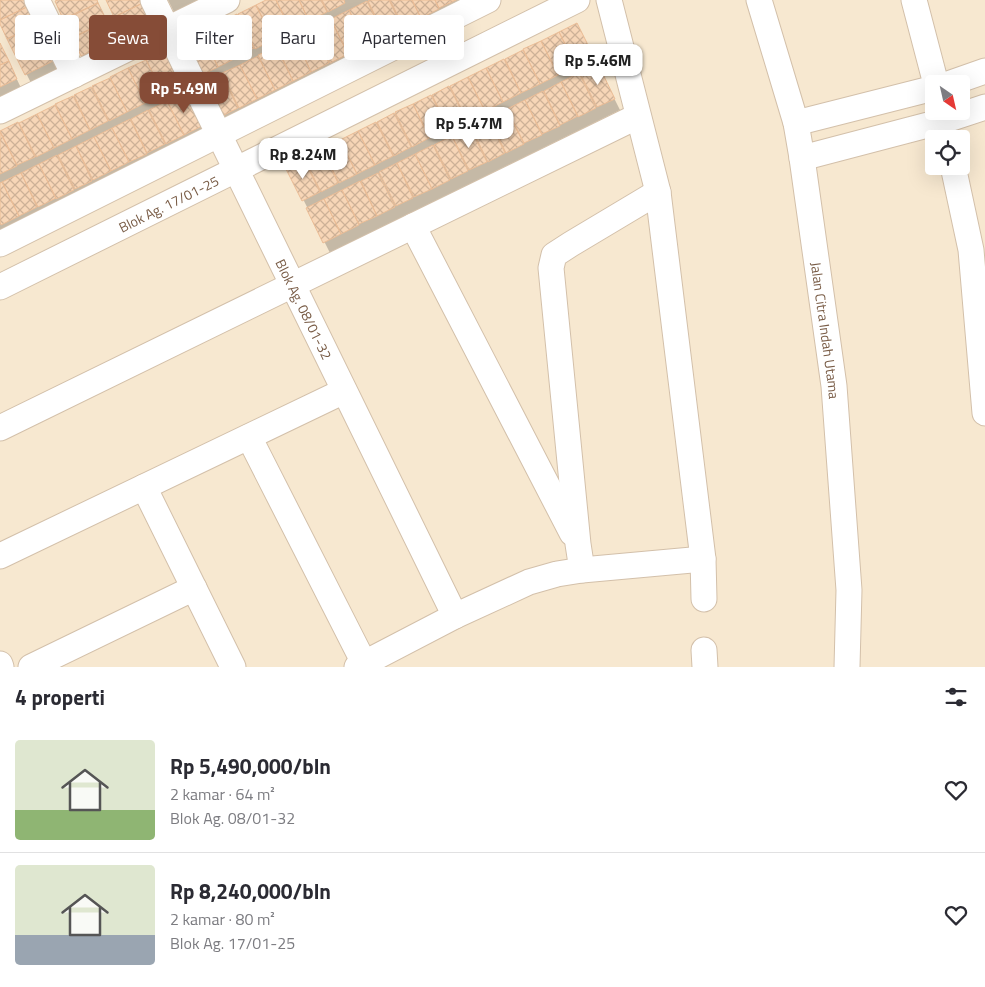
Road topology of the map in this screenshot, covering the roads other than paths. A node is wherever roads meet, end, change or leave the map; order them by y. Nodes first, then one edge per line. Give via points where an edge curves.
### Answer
1 (37, 0) edge
2 (153, 0) edge
3 (228, 0) edge
4 (488, 0) edge
5 (577, 0) edge
6 (609, 0) edge
7 (759, 0) edge
8 (914, 0) edge
9 (160, 15) edge
10 (167, 30) joint
11 (105, 60) edge
12 (985, 72) edge
13 (74, 75) junction
14 (934, 75) edge
15 (970, 77) edge
16 (925, 90) edge
17 (985, 107) edge
18 (0, 111) edge
19 (638, 116) junction
20 (796, 123) junction
21 (944, 124) edge
22 (219, 134) junction
23 (802, 158) junction
24 (236, 169) junction
25 (956, 175) edge
26 (658, 192) junction
27 (413, 226) junction
28 (0, 244) edge
29 (978, 248) edge
30 (292, 285) junction
31 (0, 286) edge
32 (984, 383) edge
33 (344, 391) junction
34 (985, 413) edge
35 (0, 428) edge
36 (249, 436) junction
37 (144, 487) junction
38 (578, 544) junction
39 (0, 556) edge
40 (703, 559) junction
41 (582, 570) junction
42 (194, 588) junction
43 (704, 599) dead end
44 (455, 616) junction
45 (360, 665) edge
46 (30, 667) edge
47 (233, 667) edge
48 (847, 667) edge

1 - 13 street
2 - 9 street, Blok Ag. 08/01-32
3 - 10 street
4 - 22 street
5 - 24 street, Blok Ag. 17/01-25
6 - 19 street
7 - 20 street, Jalan Citra Indah Utama
8 - 14 street
10 - 22 street, Blok Ag. 08/01-32
11 - 13 street
12 - 15 street
13 - 18 street
16 - 20 street
17 - 21 street
19 - 26 street
19 - 27 street
20 - 23 street, Jalan Citra Indah Utama
21 - 23 street
22 - 24 street, Blok Ag. 08/01-32
22 - 28 street
23 - 48 street, Jalan Citra Indah Utama via 834,386 849,590
24 - 30 street, Blok Ag. 08/01-32
24 - 31 street, Blok Ag. 17/01-25
25 - 29 street
26 - 38 street via 554,255 552,268
26 - 40 street
27 - 30 street
27 - 38 street
29 - 32 street
30 - 33 street, Blok Ag. 08/01-32
30 - 35 street
32 - 34 street
33 - 36 street
33 - 44 street, Blok Ag. 08/01-32
36 - 37 street
36 - 45 street
37 - 39 street
37 - 42 street
38 - 41 street
40 - 41 street
40 - 43 street
41 - 44 street via 529,582
42 - 46 street
42 - 47 street
44 - 45 street

